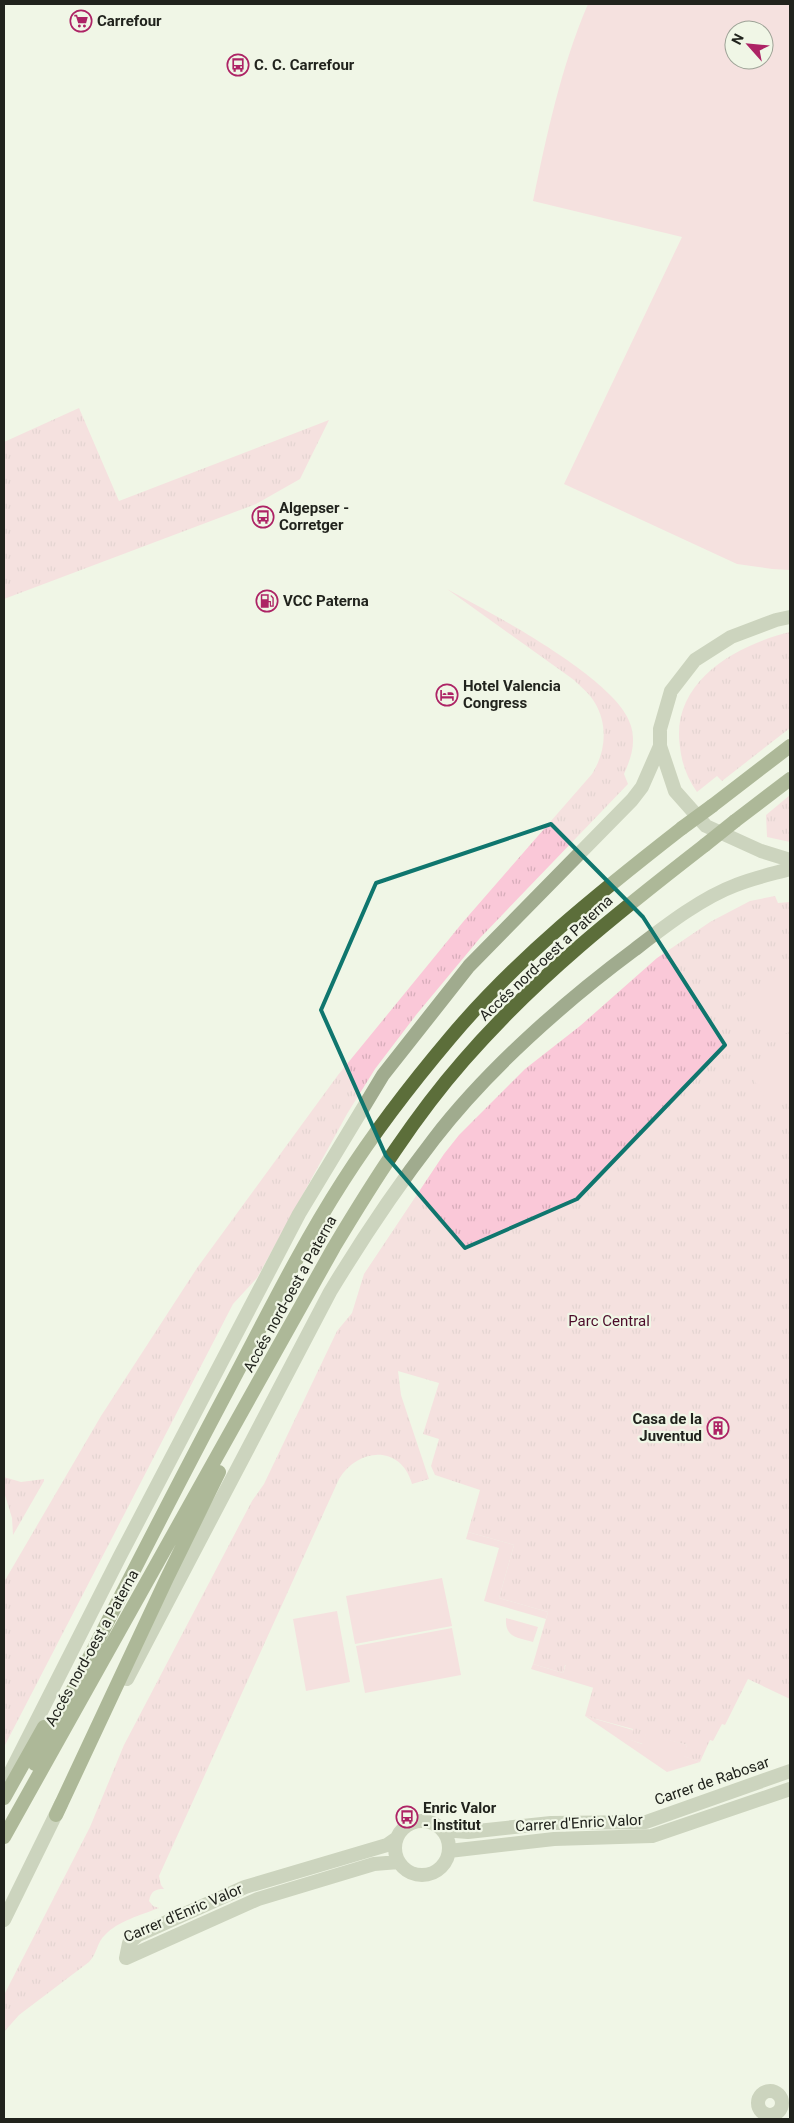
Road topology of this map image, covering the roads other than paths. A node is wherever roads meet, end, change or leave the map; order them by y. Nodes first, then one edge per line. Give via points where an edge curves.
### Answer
1 (790, 617) edge
2 (660, 746) junction
3 (790, 746) edge
4 (790, 779) edge
5 (790, 860) edge
6 (790, 869) edge
7 (303, 1303) junction
8 (136, 1564) junction
9 (790, 1771) edge
10 (4, 1785) edge
11 (790, 1789) edge
12 (4, 1798) edge
13 (56, 1815) junction
14 (646, 1822) joint
15 (4, 1826) edge
16 (443, 1830) junction
17 (4, 1837) edge
18 (397, 1838) junction
19 (449, 1851) junction
20 (399, 1862) junction
21 (4, 1920) edge
22 (786, 2100) edge
23 (759, 2115) edge

1 - 2 street via 731,637 696,660 671,691 660,729
2 - 5 street via 675,791 706,826 761,851
2 - 10 street via 642,787 632,800 469,966 383,1075 299,1214
3 - 8 main road, Accés nord-oest a Paterna, bridge via 619,877 530,955 452,1035 377,1130 308,1238
4 - 7 main road, Accés nord-oest a Paterna, bridge via 604,925 501,1019 463,1061 388,1161
6 - 13 street via 735,885 714,896 662,929 605,972 537,1030 435,1137 359,1244 330,1292
7 - 13 main road via 167,1578
7 - 17 main road, Accés nord-oest a Paterna
8 - 12 main road
8 - 15 main road, Accés nord-oest a Paterna
9 - 14 street, Carrer de Rabosar
11 - 19 street, Carrer d'Enric Valor via 652,1836 554,1839
13 - 21 street
14 - 16 street, Carrer d'Enric Valor via 551,1823 468,1832
16 - 18 street via 422,1821 407,1826
16 - 19 street
18 - 20 street via 395,1846
18 - 20 street, Carrer d'Enric Valor via 387,1845 245,1887 138,1935 129,1943 126,1958 258,1899 374,1864
19 - 20 street via 439,1868 425,1874 409,1871
22 - 23 street via 777,2114
22 - 23 street via 774,2091 764,2092 759,2097

